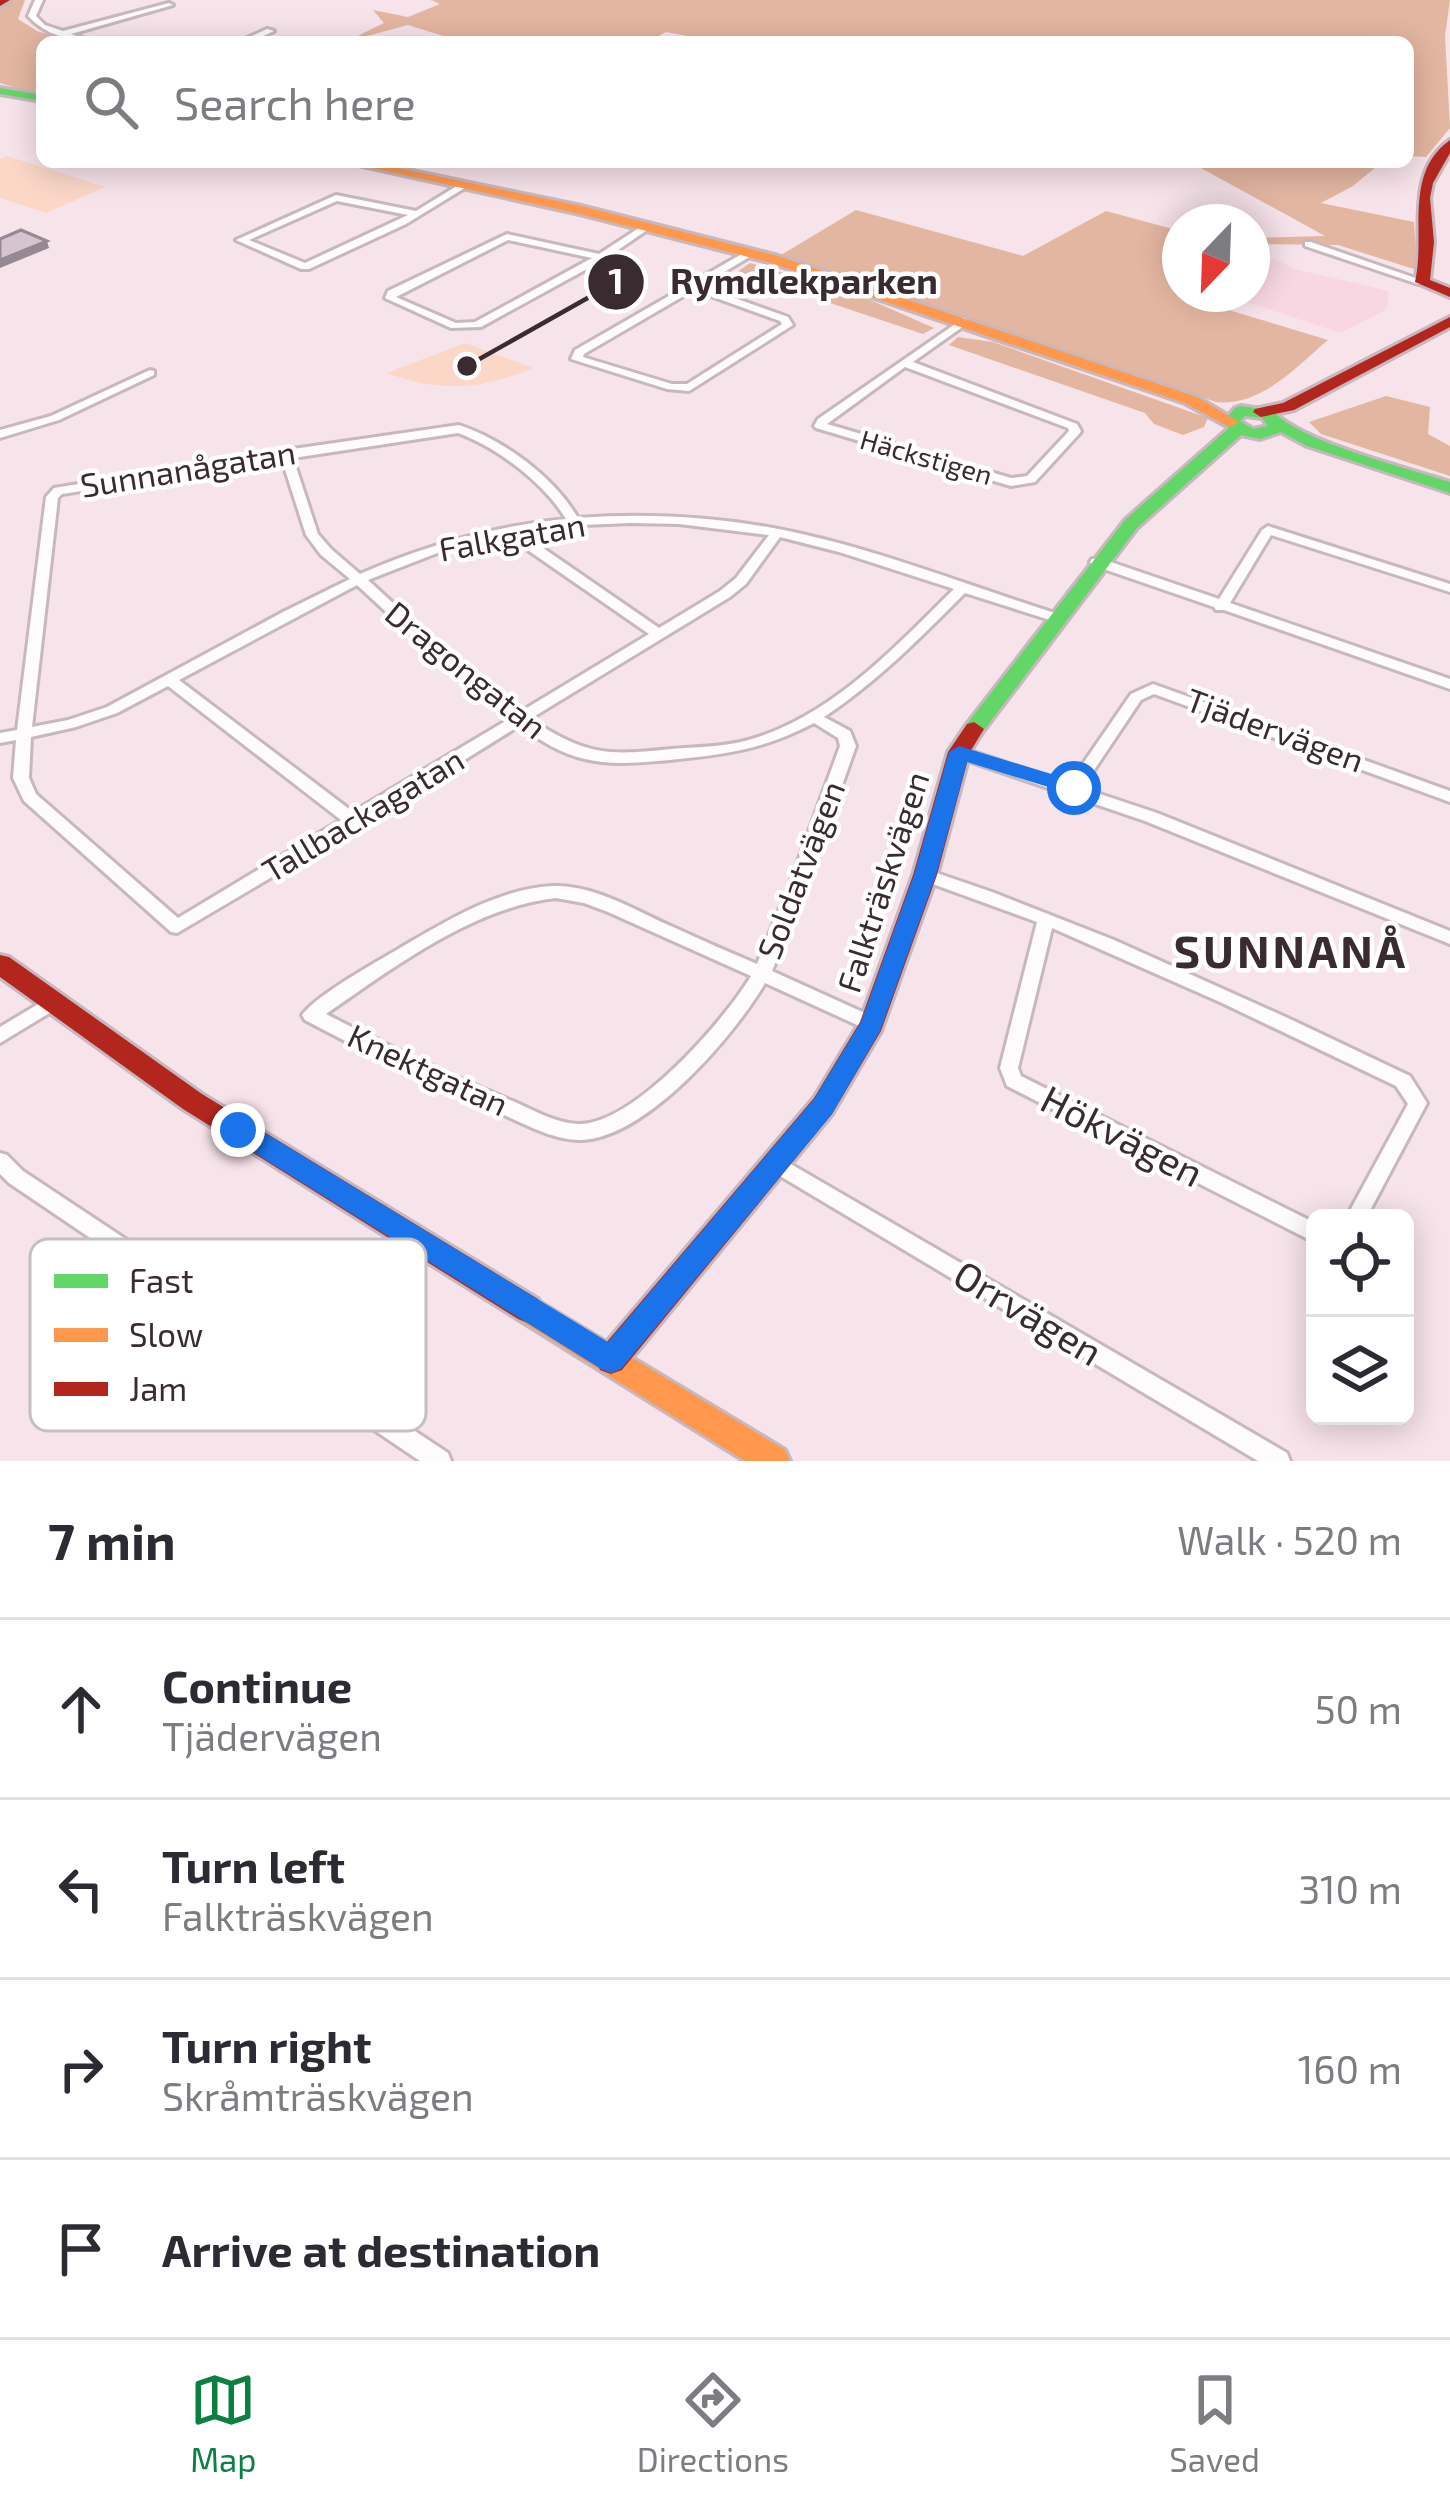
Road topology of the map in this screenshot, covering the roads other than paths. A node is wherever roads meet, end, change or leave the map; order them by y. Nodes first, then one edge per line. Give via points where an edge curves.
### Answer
1 (38, 0) edge
2 (169, 5) dead end
3 (270, 31) dead end
4 (61, 34) junction
5 (68, 36) edge
6 (257, 36) edge
7 (0, 91) edge
8 (36, 97) edge
9 (1450, 144) edge
10 (380, 168) edge
11 (464, 185) junction
12 (417, 214) junction
13 (648, 226) junction
14 (1308, 244) dead end
15 (751, 253) junction
16 (601, 257) junction
17 (1422, 282) junction
18 (695, 287) junction
19 (1450, 293) edge
20 (964, 321) junction
21 (1450, 321) edge
22 (904, 362) junction
23 (150, 373) dead end
24 (1257, 423) junction
25 (0, 434) edge
26 (286, 454) junction
27 (1450, 488) edge
28 (574, 523) junction
29 (519, 530) junction
30 (777, 533) junction
31 (1097, 562) junction
32 (360, 579) junction
33 (1450, 588) edge
34 (961, 589) junction
35 (1220, 607) junction
36 (1053, 617) junction
37 (660, 635) junction
38 (170, 680) junction
39 (1450, 684) edge
40 (812, 716) junction
41 (522, 718) junction
42 (24, 734) junction
43 (0, 738) edge
44 (959, 752) junction
45 (1074, 788) junction
46 (1450, 796) edge
47 (354, 821) junction
48 (925, 875) junction
49 (1046, 919) junction
50 (177, 927) joint
51 (1450, 938) edge
52 (0, 964) edge
53 (762, 973) junction
54 (50, 1004) junction
55 (872, 1024) junction
56 (0, 1036) edge
57 (0, 1161) edge
58 (777, 1164) junction
59 (1361, 1209) edge
60 (1306, 1228) edge
61 (106, 1239) edge
62 (415, 1239) edge
63 (426, 1246) edge
64 (611, 1360) junction
65 (394, 1431) edge
66 (440, 1461) edge
67 (774, 1461) edge
68 (1279, 1461) edge

1 - 4 street via 35,21
2 - 4 street
3 - 6 street
4 - 5 street
7 - 8 street
9 - 17 street via 1423,179 1435,239
10 - 11 street
11 - 12 street
11 - 13 street
12 - 12 street via 305,267 241,240 336,198
13 - 15 street
13 - 16 street
14 - 17 street
15 - 18 street
15 - 20 street
16 - 16 street via 477,325 455,326 390,298 507,236
17 - 19 street
18 - 18 street via 579,352 577,359 689,388 788,325
20 - 22 street, Häckstigen
20 - 24 street
21 - 24 street, Falkträskvägen
22 - 22 street, Häckstigen via 820,426 1023,483 1075,430
23 - 25 street via 56,418
24 - 27 street
24 - 31 street, Falkträskvägen via 1162,493
26 - 28 street, Sunnanågatan via 459,429 538,480
26 - 32 street, Dragongatan via 312,535
26 - 42 street, Sunnanågatan via 58,491
28 - 29 street, Falkgatan
28 - 30 street, Falkgatan via 637,519
29 - 32 street, Falkgatan
29 - 37 street via 555,565
30 - 34 street, Falkgatan
30 - 37 street, Tallbackagatan via 741,581
31 - 35 street
31 - 36 street, Falkträskvägen
32 - 38 street, Falkgatan
32 - 41 street, Dragongatan via 430,650
33 - 35 street via 1268,530
34 - 36 street, Falkgatan
34 - 40 street, Dragongatan via 885,664
35 - 39 street
36 - 44 street, Falkträskvägen
37 - 41 street, Tallbackagatan
38 - 42 street, Falkgatan via 93,718
38 - 47 street
40 - 41 street, Dragongatan via 743,746 629,758 560,745
40 - 53 street, Soldatvägen via 845,735 848,746
41 - 47 street, Tallbackagatan
42 - 43 street, Falkgatan
42 - 50 street, Sunnanågatan via 21,778 30,796
44 - 45 street
44 - 48 street, Falkträskvägen
45 - 46 street, Tjädervägen via 1136,697 1154,688
45 - 51 street
47 - 50 street, Tallbackagatan
48 - 49 street
48 - 55 street, Falkträskvägen
49 - 59 street via 1403,1081 1418,1103
49 - 60 street, Hökvägen via 1009,1068 1014,1081
52 - 54 street
53 - 53 street, Knektgatan via 596,902 553,892 520,898 411,947 310,1015 447,1083 582,1132 632,1116 722,1026
53 - 55 street, Knektgatan
54 - 56 street
54 - 62 street
55 - 58 street, Falkträskvägen
57 - 61 street
58 - 64 street, Falkträskvägen
58 - 68 street, Orrvägen
63 - 64 street
64 - 67 street
65 - 66 street

